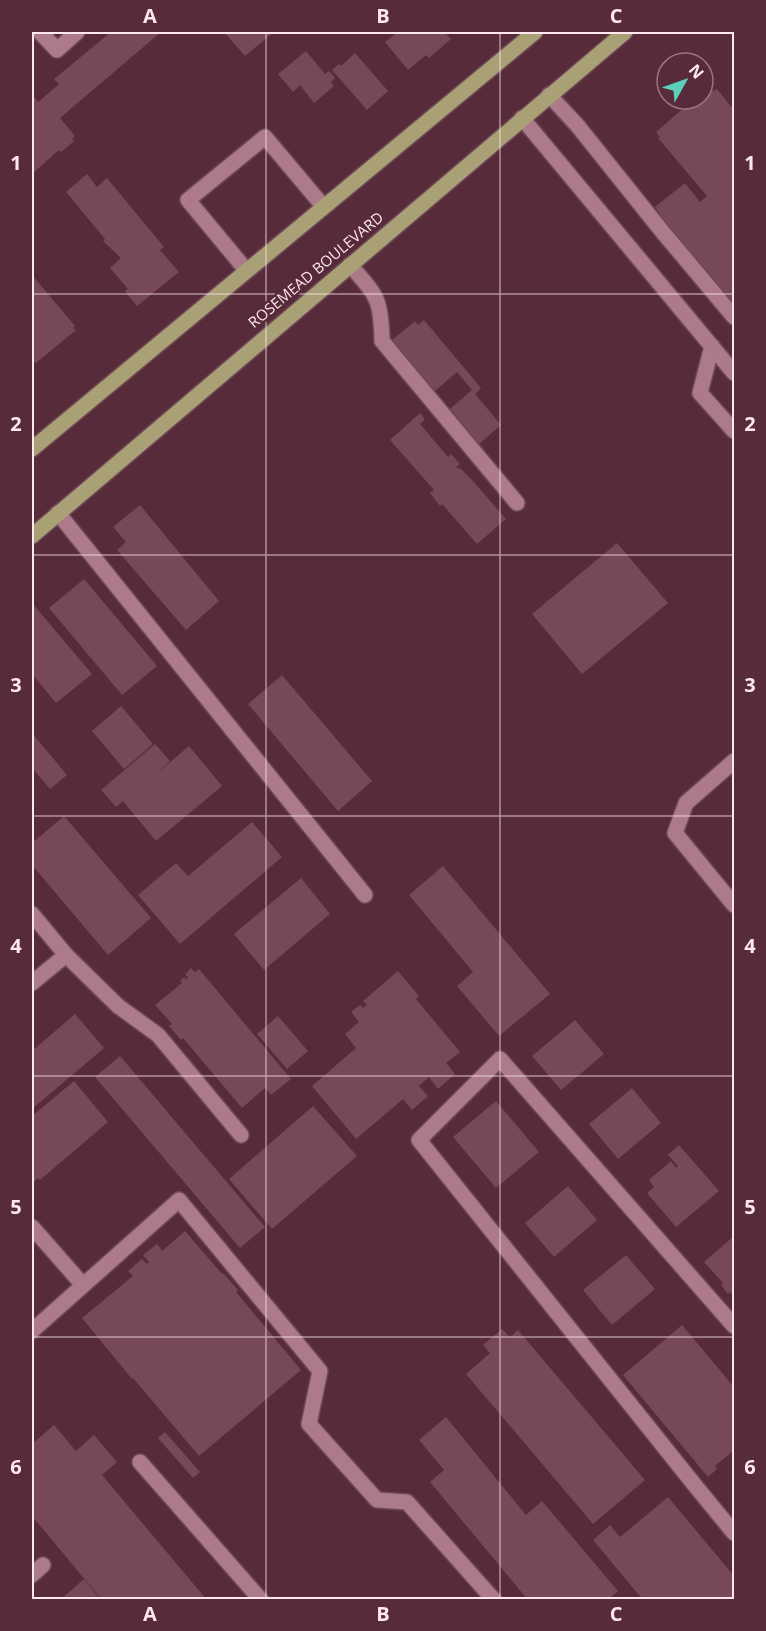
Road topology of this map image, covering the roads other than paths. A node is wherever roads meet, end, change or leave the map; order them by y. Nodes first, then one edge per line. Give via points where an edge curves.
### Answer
1 (40, 32) edge
2 (77, 32) edge
3 (535, 32) edge
4 (625, 32) edge
5 (549, 95) junction
6 (522, 118) junction
7 (323, 207) junction
8 (350, 265) junction
9 (246, 270) junction
10 (735, 317) edge
11 (712, 346) junction
12 (735, 373) edge
13 (735, 431) edge
14 (32, 449) edge
15 (517, 503) dead end
16 (58, 513) junction
17 (32, 536) edge
18 (735, 761) edge
19 (365, 896) dead end
20 (735, 905) edge
21 (32, 914) edge
22 (66, 955) junction
23 (32, 984) edge
24 (241, 1135) dead end
25 (32, 1227) edge
26 (83, 1285) junction
27 (735, 1326) edge
28 (32, 1331) edge
29 (140, 1462) dead end
30 (735, 1533) edge
31 (261, 1599) edge
32 (494, 1599) edge

1 - 2 street via 57,50
3 - 7 main road
4 - 5 main road, ROSEMEAD BOULEVARD
5 - 6 main road, ROSEMEAD BOULEVARD
5 - 10 street
6 - 8 main road, ROSEMEAD BOULEVARD
6 - 11 street
7 - 9 main road
7 - 9 street via 265,136 188,200
8 - 15 street via 375,293 382,341
8 - 16 main road, ROSEMEAD BOULEVARD
9 - 14 main road
11 - 12 street
11 - 13 street via 700,393
16 - 17 main road, ROSEMEAD BOULEVARD
16 - 19 street
18 - 20 street via 686,803 675,833
21 - 22 street
22 - 23 street
22 - 24 street via 118,1006 158,1035
25 - 26 street
26 - 28 street
26 - 32 street via 179,1200 320,1371 309,1424 376,1500 408,1502
27 - 30 street via 500,1059 419,1140
29 - 31 street

